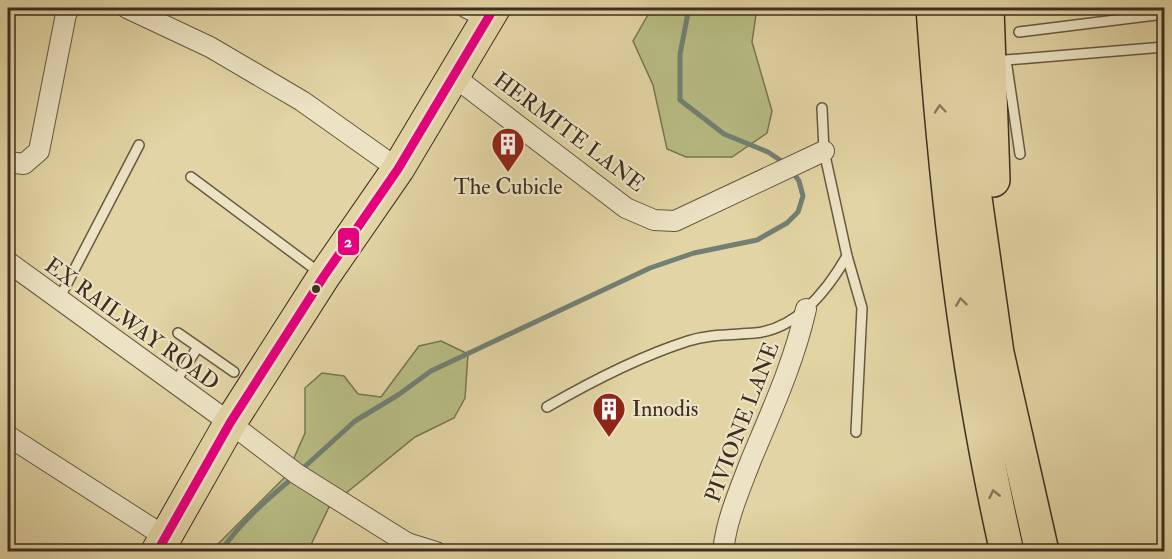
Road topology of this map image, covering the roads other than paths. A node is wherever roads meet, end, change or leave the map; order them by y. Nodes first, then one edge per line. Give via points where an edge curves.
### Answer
1 (70, 8) edge
2 (127, 8) edge
3 (933, 8) edge
4 (960, 8) edge
5 (987, 8) edge
6 (483, 11) edge
7 (1164, 14) edge
8 (1018, 32) dead end
9 (1164, 47) edge
10 (452, 75) junction
11 (822, 108) dead end
12 (139, 145) dead end
13 (824, 152) junction
14 (1020, 154) dead end
15 (8, 162) edge
16 (398, 169) junction
17 (191, 177) dead end
18 (994, 215) junction
19 (847, 256) junction
20 (8, 262) edge
21 (324, 276) junction
22 (985, 277) junction
23 (58, 301) junction
24 (806, 309) junction
25 (178, 333) dead end
26 (198, 347) junction
27 (234, 372) dead end
28 (174, 384) junction
29 (547, 407) dead end
30 (230, 423) junction
31 (856, 432) dead end
32 (8, 436) edge
33 (162, 545) edge
34 (409, 547) edge
35 (1050, 549) edge
36 (436, 552) edge
37 (723, 552) edge
38 (1007, 552) edge

1 - 15 street via 39,151 24,164
2 - 16 street via 210,47 302,101
38 -> 3 highway via 986,461 963,322 948,203
4 - 22 highway via 973,184
5 - 18 highway
6 - 10 main road
7 - 8 lane
9 - 14 lane via 1006,60
10 - 13 street, HERMITE LANE via 626,208 654,220 675,220 704,209
10 - 16 main road
11 - 13 lane
12 - 23 lane
13 - 19 lane
16 - 21 main road
17 - 21 lane
18 - 22 highway
18 - 35 highway
19 - 24 lane via 834,278
19 - 31 lane via 862,308
20 - 23 street, EX RAILWAY ROAD
21 - 30 main road
22 - 35 highway via 1023,479
23 - 28 street, EX RAILWAY ROAD
24 - 29 lane via 758,333 713,335 688,341 601,375
24 - 37 street, PIVIONE LANE via 797,346 725,533
25 - 26 lane
26 - 27 lane
26 - 28 lane
28 - 30 street, EX RAILWAY ROAD
30 - 33 main road
30 - 34 street, EX RAILWAY ROAD via 303,479
32 - 33 street
34 - 36 street, EX RAILWAY ROAD

